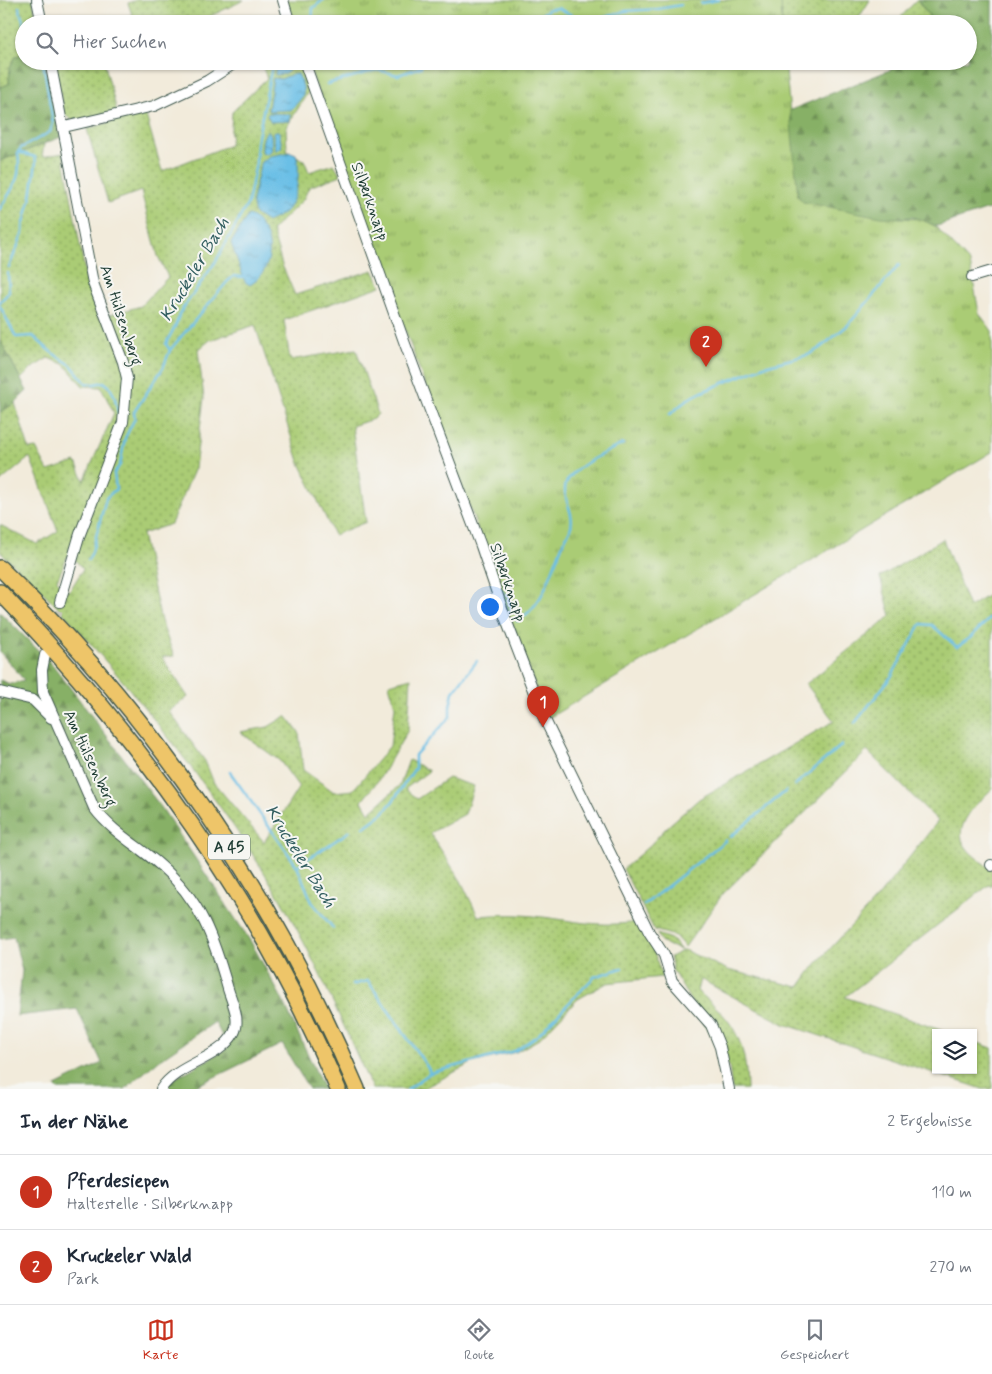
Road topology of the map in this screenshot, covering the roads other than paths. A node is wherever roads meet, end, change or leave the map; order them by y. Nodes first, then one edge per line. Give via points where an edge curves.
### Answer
1 (37, 0) edge
2 (283, 0) edge
3 (40, 15) edge
4 (287, 15) edge
5 (52, 70) edge
6 (224, 70) edge
7 (307, 70) edge
8 (64, 127) junction
9 (992, 271) edge
10 (972, 277) dead end
11 (0, 568) edge
12 (0, 592) edge
13 (60, 602) tunnel mouth
14 (46, 655) tunnel mouth
15 (0, 692) edge
16 (59, 727) junction
17 (161, 1089) edge
18 (338, 1089) edge
19 (358, 1089) edge
20 (729, 1089) edge

1 - 3 street
2 - 4 street
5 - 8 street, Am Hülsenberg
6 - 8 street via 154,106
7 - 20 street, Silberknapp via 504,617 543,716 649,932 664,955 672,981 711,1025 720,1047
8 - 13 street, Am Hülsenberg via 93,283 127,378 123,422 80,534
9 - 10 street
11 - 19 highway, A 45 via 61,630 109,686 201,805 283,937 328,1022
12 - 18 highway, A 45 via 98,700 193,824 266,944 313,1033
14 - 16 street, Am Hülsenberg via 42,670 43,692
15 - 16 street via 33,700
16 - 17 street, Am Hülsenberg via 94,808 105,822 161,865 193,900 217,949 237,1021 236,1030 228,1043 173,1075

